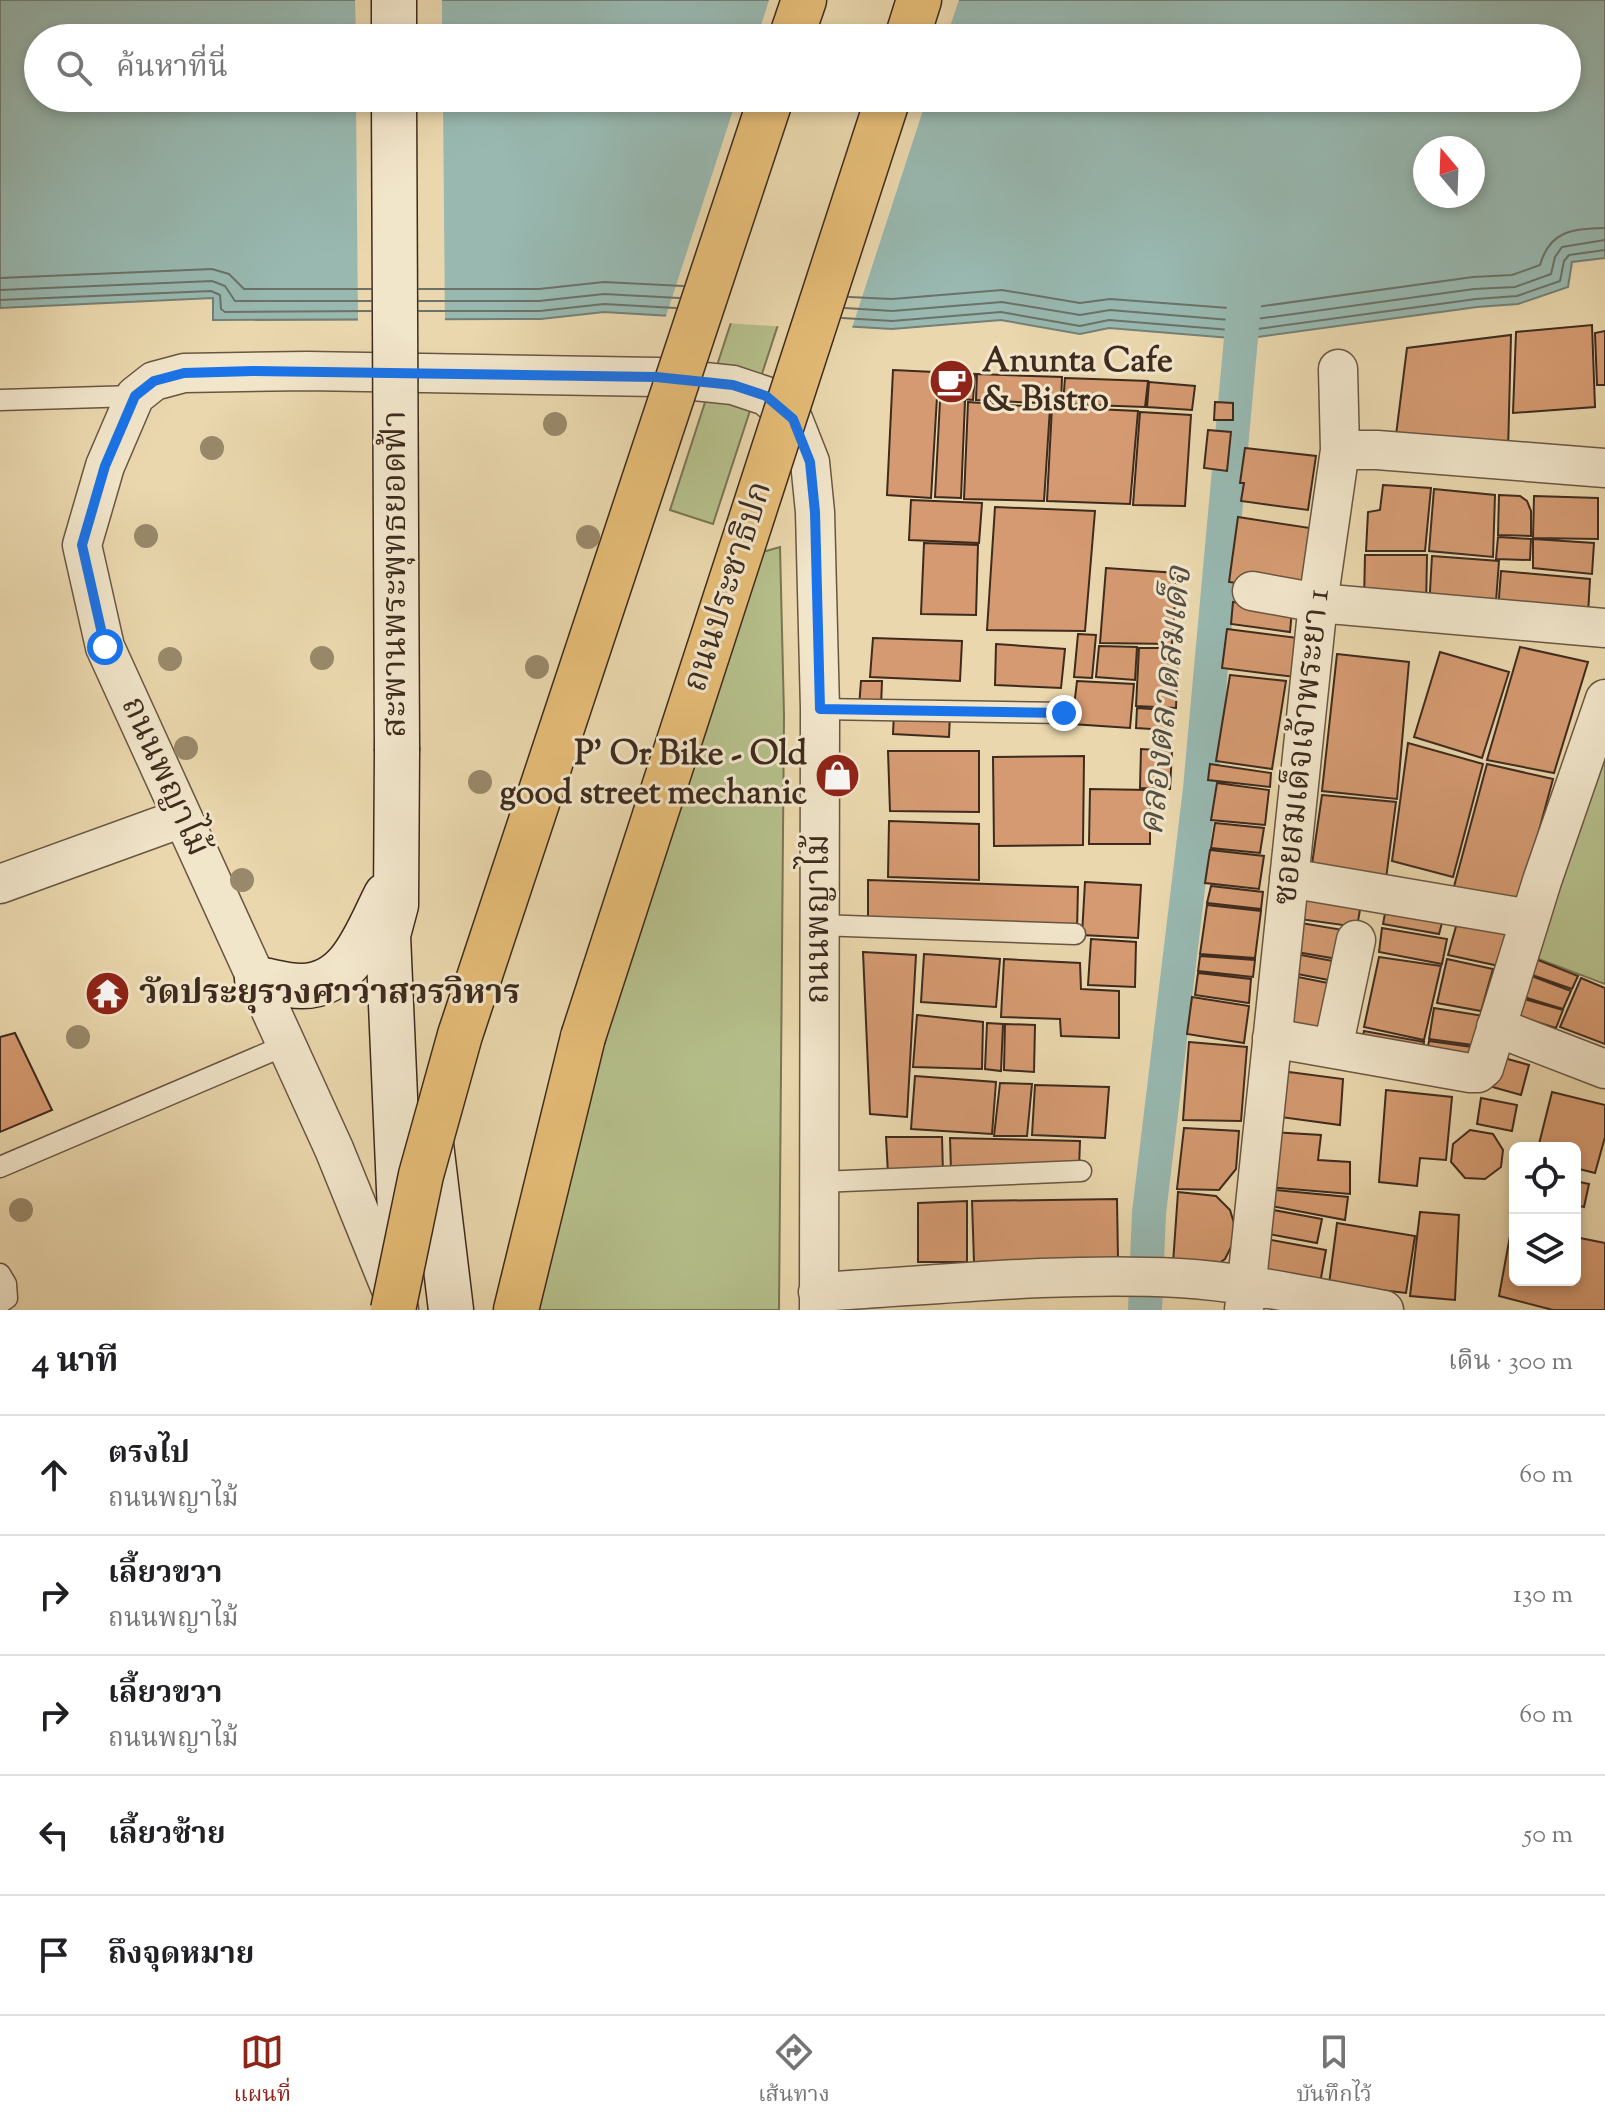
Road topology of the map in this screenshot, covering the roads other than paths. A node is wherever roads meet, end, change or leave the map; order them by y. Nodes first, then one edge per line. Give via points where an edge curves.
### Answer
1 (394, 0) edge
2 (804, 0) edge
3 (919, 0) edge
4 (394, 24) edge
5 (796, 24) edge
6 (911, 24) edge
7 (394, 112) edge
8 (766, 112) edge
9 (883, 112) edge
10 (1338, 369) dead end
11 (135, 396) junction
12 (0, 400) edge
13 (1340, 450) junction
14 (1605, 468) edge
15 (1252, 591) dead end
16 (1318, 603) junction
17 (1605, 628) edge
18 (1605, 699) edge
19 (820, 709) junction
20 (1064, 713) dead end
21 (182, 818) junction
22 (1289, 878) junction
23 (0, 884) edge
24 (395, 892) junction
25 (1530, 919) junction
26 (818, 925) junction
27 (1075, 934) dead end
28 (1356, 940) dead end
29 (257, 979) junction
30 (1496, 1027) junction
31 (1272, 1038) junction
32 (286, 1045) junction
33 (1333, 1048) junction
34 (1605, 1069) edge
35 (0, 1167) edge
36 (1081, 1171) dead end
37 (820, 1182) junction
38 (0, 1274) edge
39 (1244, 1298) edge
40 (819, 1301) edge
41 (0, 1303) edge
42 (399, 1310) edge
43 (451, 1310) edge
44 (516, 1310) edge
45 (1384, 1310) edge

1 - 4 main road
2 - 5 main road
3 - 6 main road
7 - 24 main road, สะพานพระพุทธยอดฟ้า, bridge
8 - 42 main road, bridge via 460,1035 421,1175
9 - 44 main road, ถนนประชาธิปก, bridge via 583,1037
10 - 13 street, ซอยสมเด็จเจ้าพระยา 1
11 - 12 lane
11 - 19 street, ถนนพญาไม้ via 154,381 184,373 253,371 656,377 733,385 766,396 793,419 810,462
11 - 21 street, ถนนพญาไม้ via 105,466 82,545 105,647
13 - 14 street
13 - 16 street, ซอยสมเด็จเจ้าพระยา 1
15 - 16 street
16 - 17 street
16 - 22 street, ซอยสมเด็จเจ้าพระยา 1
18 - 25 street
19 - 20 lane
19 - 26 street, ถนนพญาไม้
21 - 23 street
21 - 29 street, ถนนพญาไม้
22 - 25 street
22 - 31 street, ซอยสมเด็จเจ้าพระยา 1
24 - 29 main road via 348,966 335,976 302,987
24 - 42 main road via 388,935
24 - 43 main road via 408,934
25 - 30 street
26 - 27 lane
26 - 37 street, ถนนพญาไม้
28 - 33 street
29 - 32 street, ถนนพญาไม้
30 - 33 street via 1478,1073
30 - 34 street
31 - 33 street
31 - 39 street, ซอยสมเด็จเจ้าพระยา 1
32 - 35 lane
32 - 42 street, ถนนพญาไม้
36 - 37 lane
37 - 40 street, ถนนพญาไม้
38 - 41 lane via 8,1292
39 - 40 street via 1183,1279 1121,1276
39 - 45 street

